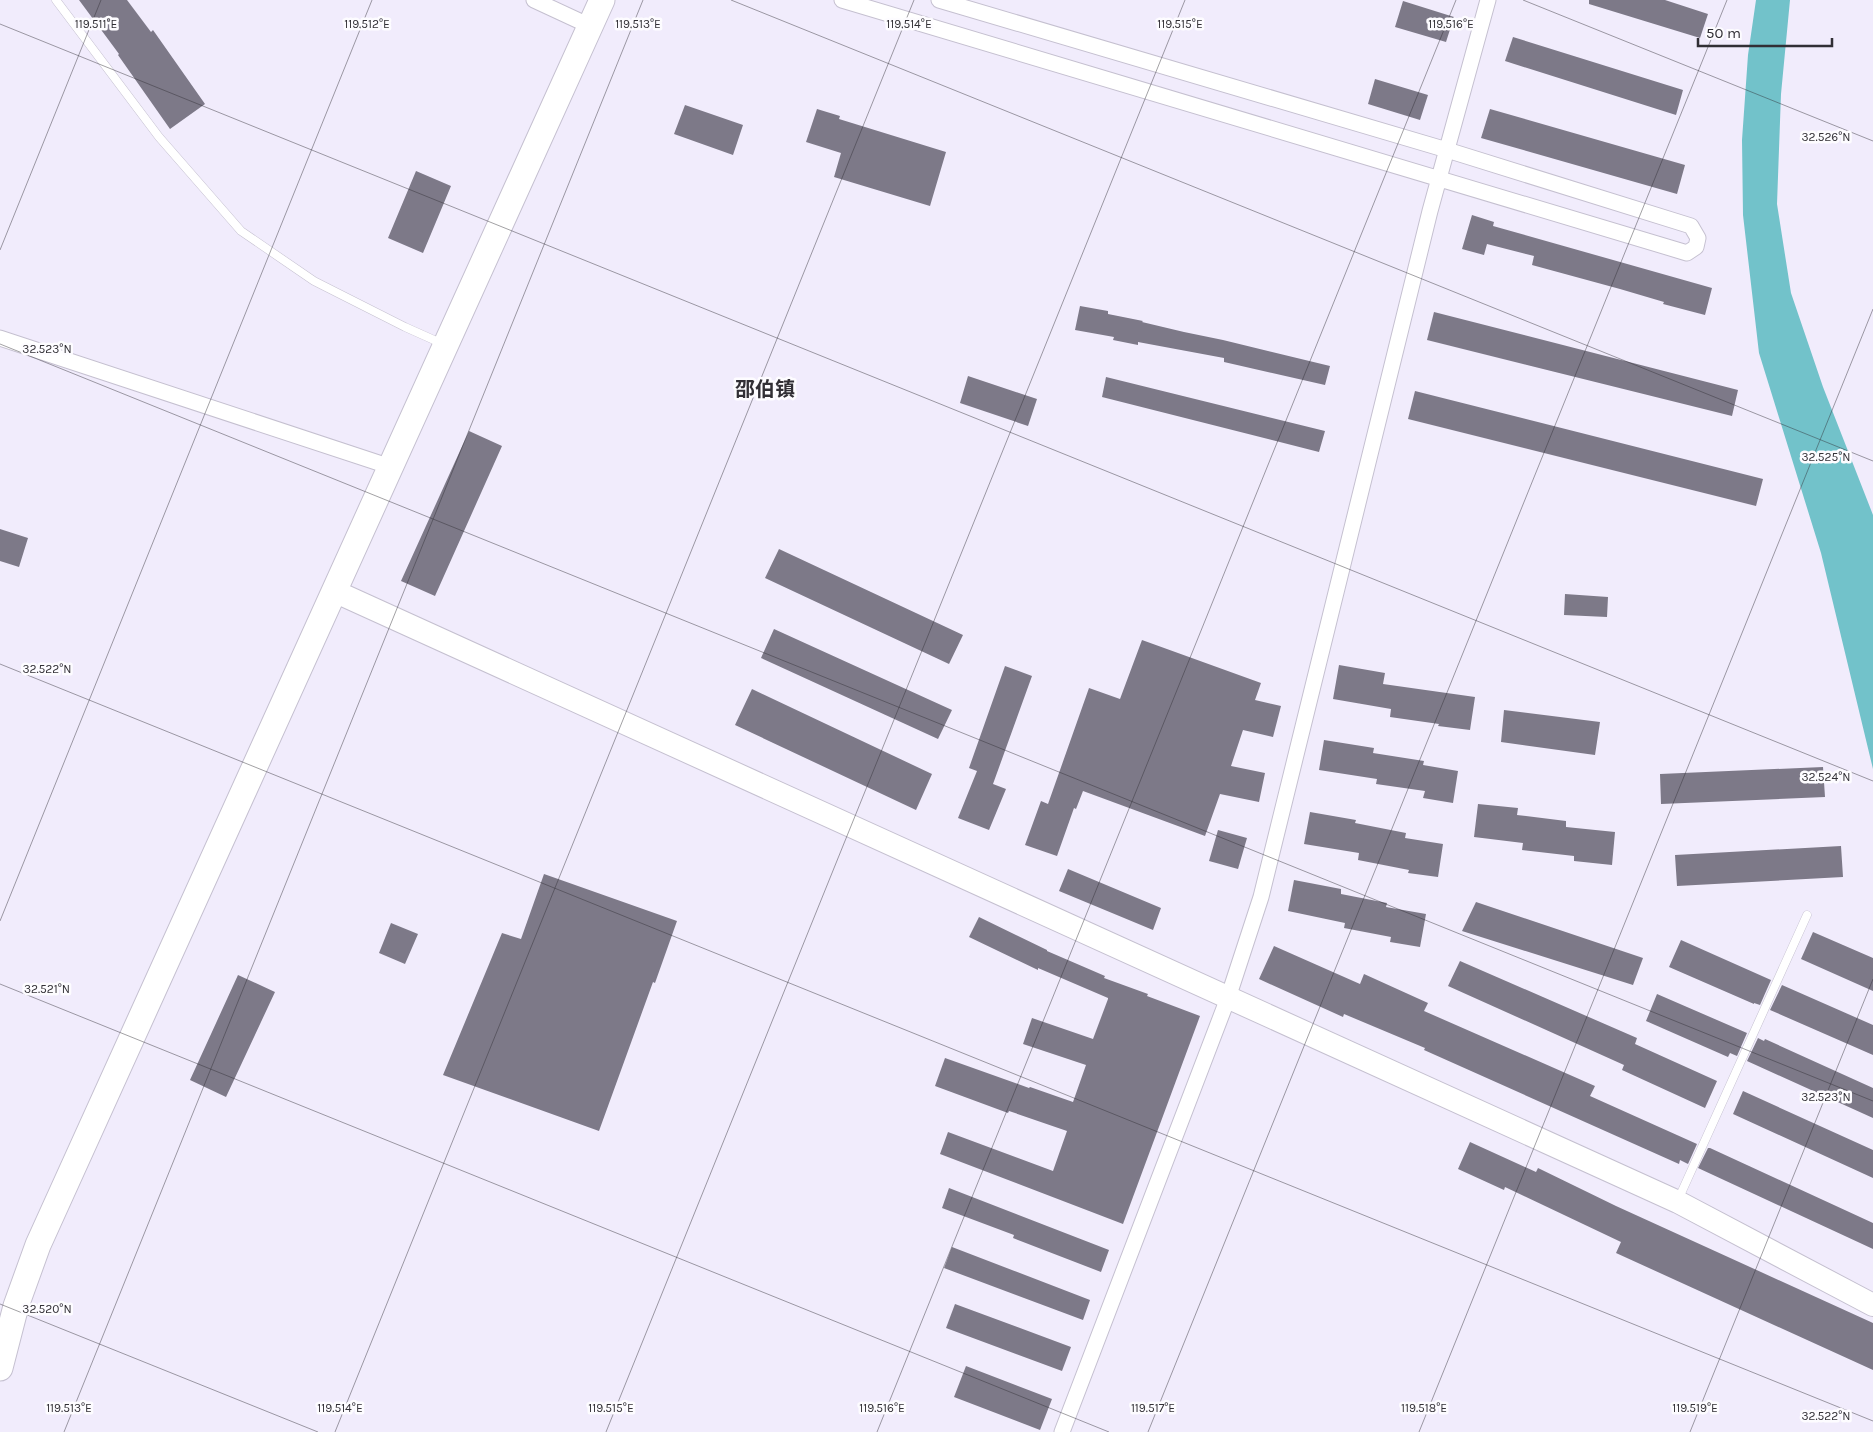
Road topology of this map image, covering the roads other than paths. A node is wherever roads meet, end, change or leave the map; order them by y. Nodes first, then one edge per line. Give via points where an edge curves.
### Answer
1 (56, 0) edge
2 (534, 0) edge
3 (602, 0) edge
4 (842, 0) edge
5 (939, 0) edge
6 (1488, 0) edge
7 (590, 26) junction
8 (1446, 150) junction
9 (1438, 179) junction
10 (0, 338) edge
11 (446, 345) junction
12 (391, 467) junction
13 (334, 591) junction
14 (1807, 915) dead end
15 (1228, 998) junction
16 (1678, 1202) junction
17 (1873, 1305) edge
18 (0, 1368) edge
19 (1062, 1432) edge

1 - 11 lane via 159,137 241,231 314,281
2 - 7 street
3 - 7 main road
4 - 9 street
5 - 8 street
6 - 8 street
7 - 11 main road
8 - 9 street
8 - 9 street via 1691,226 1698,238 1696,247 1686,253
9 - 15 street via 1261,897
10 - 12 street
11 - 12 main road
12 - 13 main road
13 - 15 main road
13 - 18 main road via 38,1244 16,1306
14 - 16 lane
15 - 16 main road
15 - 19 street
16 - 17 main road

